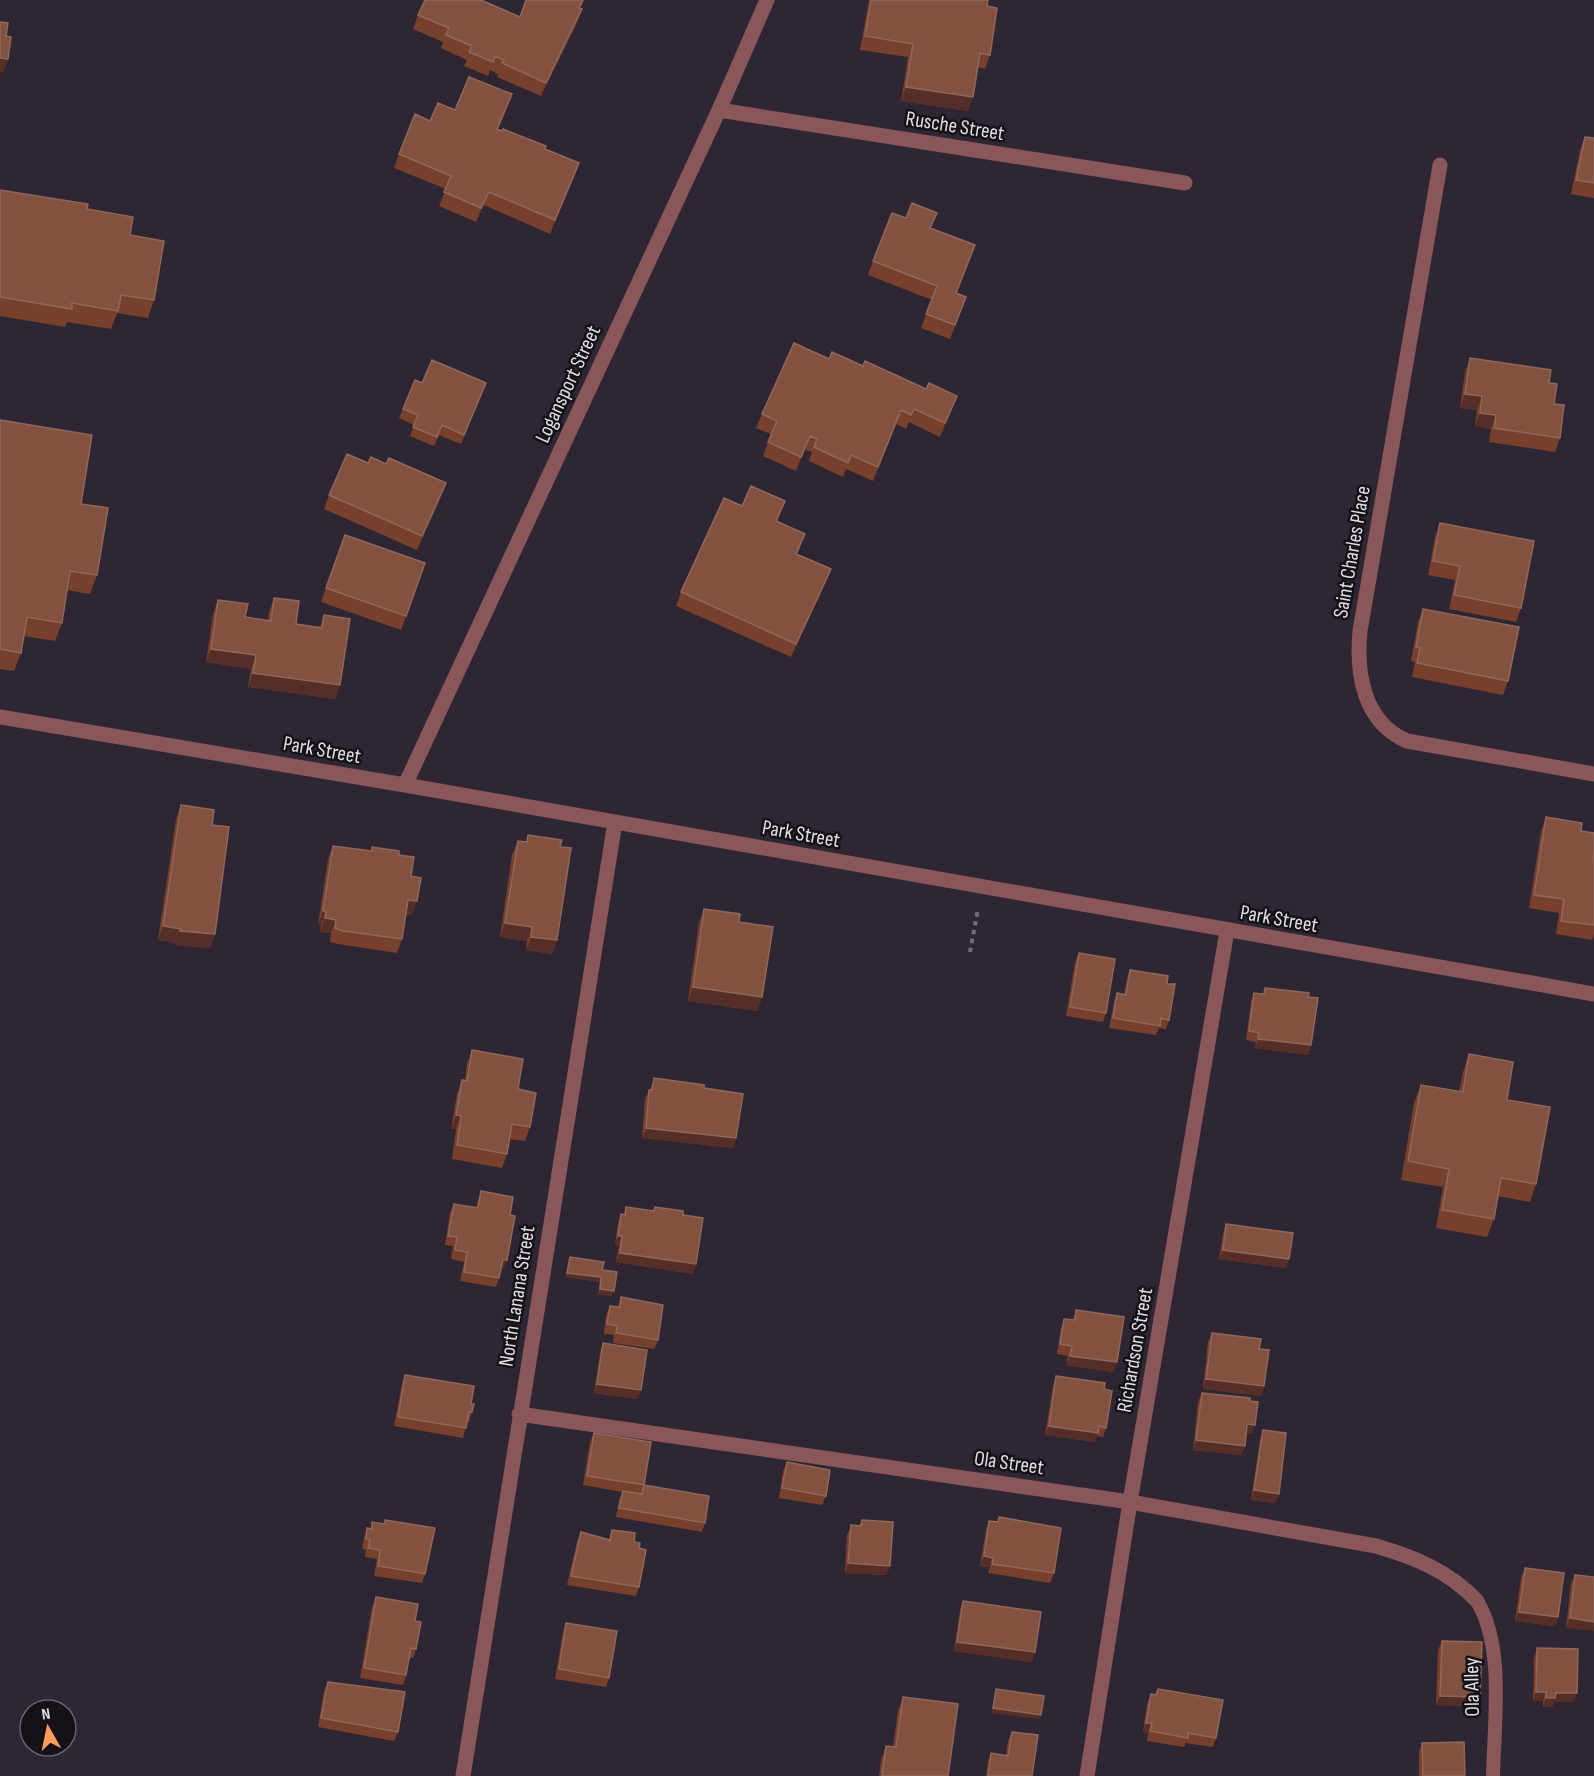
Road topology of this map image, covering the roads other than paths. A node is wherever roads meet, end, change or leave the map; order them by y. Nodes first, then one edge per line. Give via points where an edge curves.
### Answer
1 (767, 0) edge
2 (719, 110) junction
3 (1440, 165) dead end
4 (1185, 183) dead end
5 (0, 717) edge
6 (1594, 774) edge
7 (405, 785) junction
8 (615, 822) junction
9 (1227, 931) junction
10 (1594, 994) edge
11 (519, 1414) junction
12 (1130, 1502) junction
13 (1477, 1601) joint
14 (463, 1776) edge
15 (1090, 1776) edge
16 (1493, 1776) edge

1 - 2 street, Logansport Street
2 - 4 street, Rusche Street
2 - 7 street, Logansport Street
3 - 6 street, Saint Charles Place via 1360,631 1359,672 1363,692 1387,729 1407,741
5 - 7 street, Park Street
7 - 8 street, Park Street
8 - 9 street, Park Street
8 - 11 street, North Lanana Street
9 - 10 street, Park Street
9 - 12 street, Richardson Street
11 - 12 street, Ola Street
11 - 14 street, North Lanana Street
12 - 13 street, Ola Street via 1376,1546 1435,1568 1462,1585
12 - 15 street, Richardson Street
13 - 16 lane, Ola Alley via 1487,1617 1494,1660

